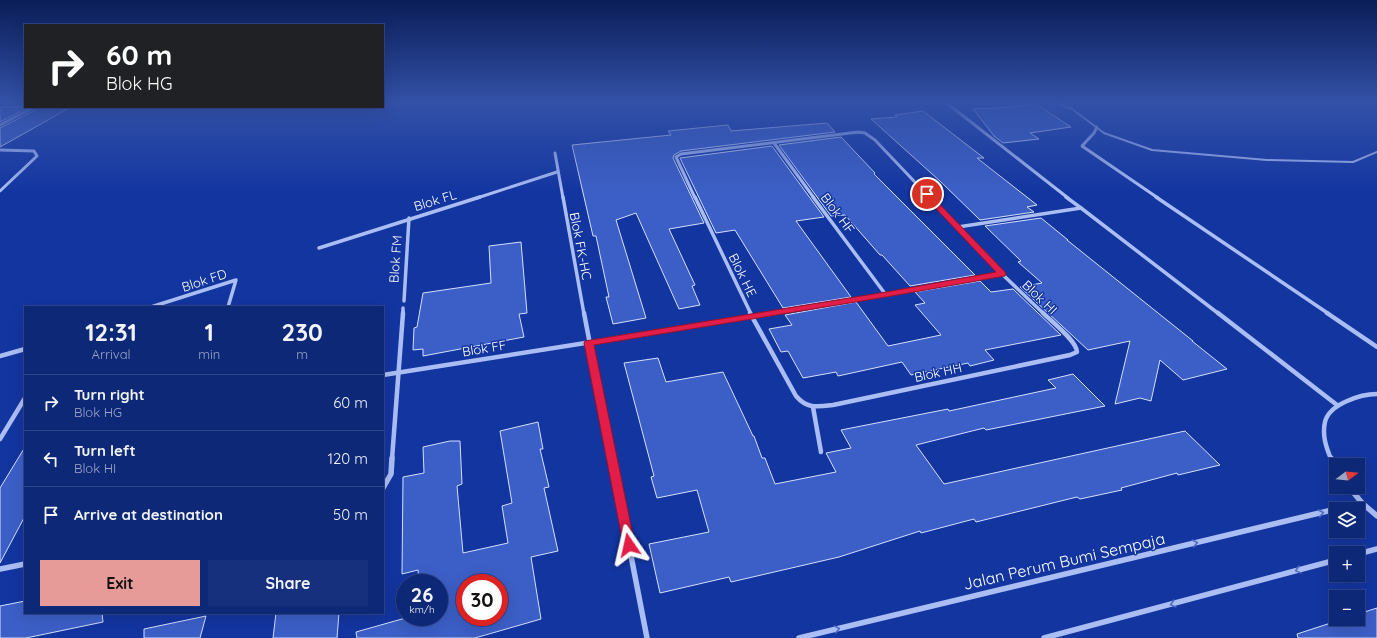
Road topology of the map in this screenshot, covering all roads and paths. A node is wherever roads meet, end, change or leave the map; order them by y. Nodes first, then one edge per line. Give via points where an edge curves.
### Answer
1 (852, 133) edge
2 (863, 133) edge
3 (985, 133) edge
4 (1094, 133) edge
5 (1106, 133) edge
6 (774, 143) junction
7 (0, 150) edge
8 (1377, 152) edge
9 (555, 153) dead end
10 (557, 172) junction
11 (0, 191) edge
12 (1081, 208) junction
13 (409, 218) junction
14 (958, 226) junction
15 (319, 248) dead end
16 (1002, 274) junction
17 (886, 295) junction
18 (404, 301) dead end
19 (154, 306) edge
20 (228, 306) edge
21 (403, 308) dead end
22 (752, 317) junction
23 (1073, 342) joint
24 (589, 343) junction
25 (1377, 347) edge
26 (24, 349) edge
27 (0, 356) edge
28 (399, 373) junction
29 (384, 375) edge
30 (1377, 394) edge
31 (24, 400) edge
32 (1337, 405) junction
33 (813, 408) junction
34 (0, 439) edge
35 (820, 452) dead end
36 (1331, 458) edge
37 (384, 486) edge
38 (1355, 494) edge
39 (1361, 502) edge
40 (1365, 506) edge
41 (1329, 511) edge
42 (1377, 516) edge
43 (1377, 549) edge
44 (1365, 552) edge
45 (1329, 562) edge
46 (24, 564) edge
47 (0, 569) edge
48 (647, 638) edge
49 (799, 638) edge
50 (1044, 638) edge

1 - 6 street, Blok HI
2 - 14 street, Blok HI via 875,140
3 - 12 street
4 - 25 street via 1082,146
5 - 8 lane via 1152,150 1267,160 1352,162
6 - 17 street, Blok HF
6 - 22 street, Blok HE via 681,154 676,157
7 - 11 street via 34,151 37,156
9 - 10 street, Blok FK-HC
10 - 13 street, Blok FL
10 - 24 street, Blok FK-HC
12 - 14 street
12 - 32 street
13 - 15 street, Blok FL
13 - 18 street, Blok FM
14 - 16 street, Blok HI
16 - 17 street, Blok FF
16 - 23 street, Blok HI
17 - 22 street, Blok FF
19 - 20 street, Blok FD via 236,280
21 - 28 street
22 - 24 street, Blok FF
22 - 33 street, Blok HE via 796,396 803,405
23 - 33 street, Blok HH via 1077,352 1070,355
24 - 28 street, Blok FF
24 - 48 street, Blok FK-HC
26 - 27 street
28 - 29 street, Blok FF
28 - 37 street via 391,474
30 - 32 street via 1366,394
31 - 34 street
32 - 36 street via 1325,422 1325,444
33 - 35 street
38 - 39 street
40 - 42 street
49 -> 41 street, Jalan Perum Bumi Sempaja
43 - 44 street
45 -> 50 street
46 - 47 street

